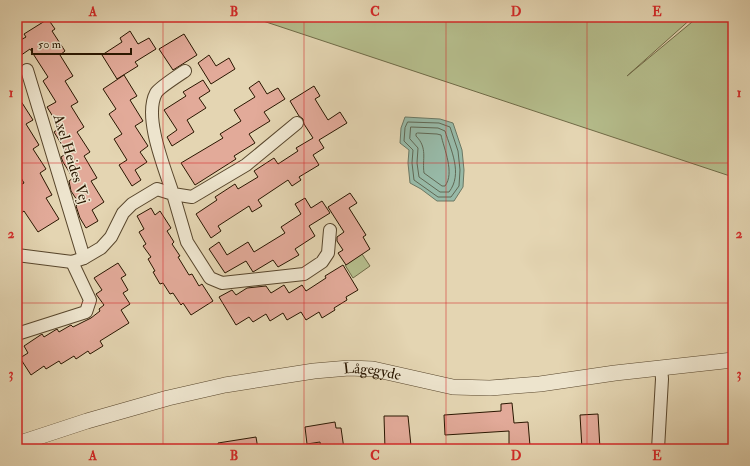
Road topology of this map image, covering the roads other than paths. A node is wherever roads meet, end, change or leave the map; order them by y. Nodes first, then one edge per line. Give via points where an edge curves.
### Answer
1 (27, 70) dead end
2 (185, 71) dead end
3 (296, 123) dead end
4 (173, 194) junction
5 (330, 230) dead end
6 (17, 255) edge
7 (84, 258) junction
8 (72, 262) junction
9 (17, 334) edge
10 (733, 360) edge
11 (661, 367) junction
12 (17, 444) edge
13 (658, 449) edge

1 - 7 street, Axel Heides Vej
2 - 4 street via 156,91 151,107 156,143
3 - 4 street via 246,165 192,197
4 - 5 street via 187,242 210,278 222,283 304,274 322,262 328,253
4 - 7 street via 157,189 132,204 123,213 111,237 101,248
6 - 8 street
7 - 8 street
8 - 9 street via 90,300 86,312
10 - 11 street, Lågegyde
11 - 12 street, Lågegyde via 540,384 475,388 443,385 373,369 314,371 251,380 168,398
11 - 13 street

